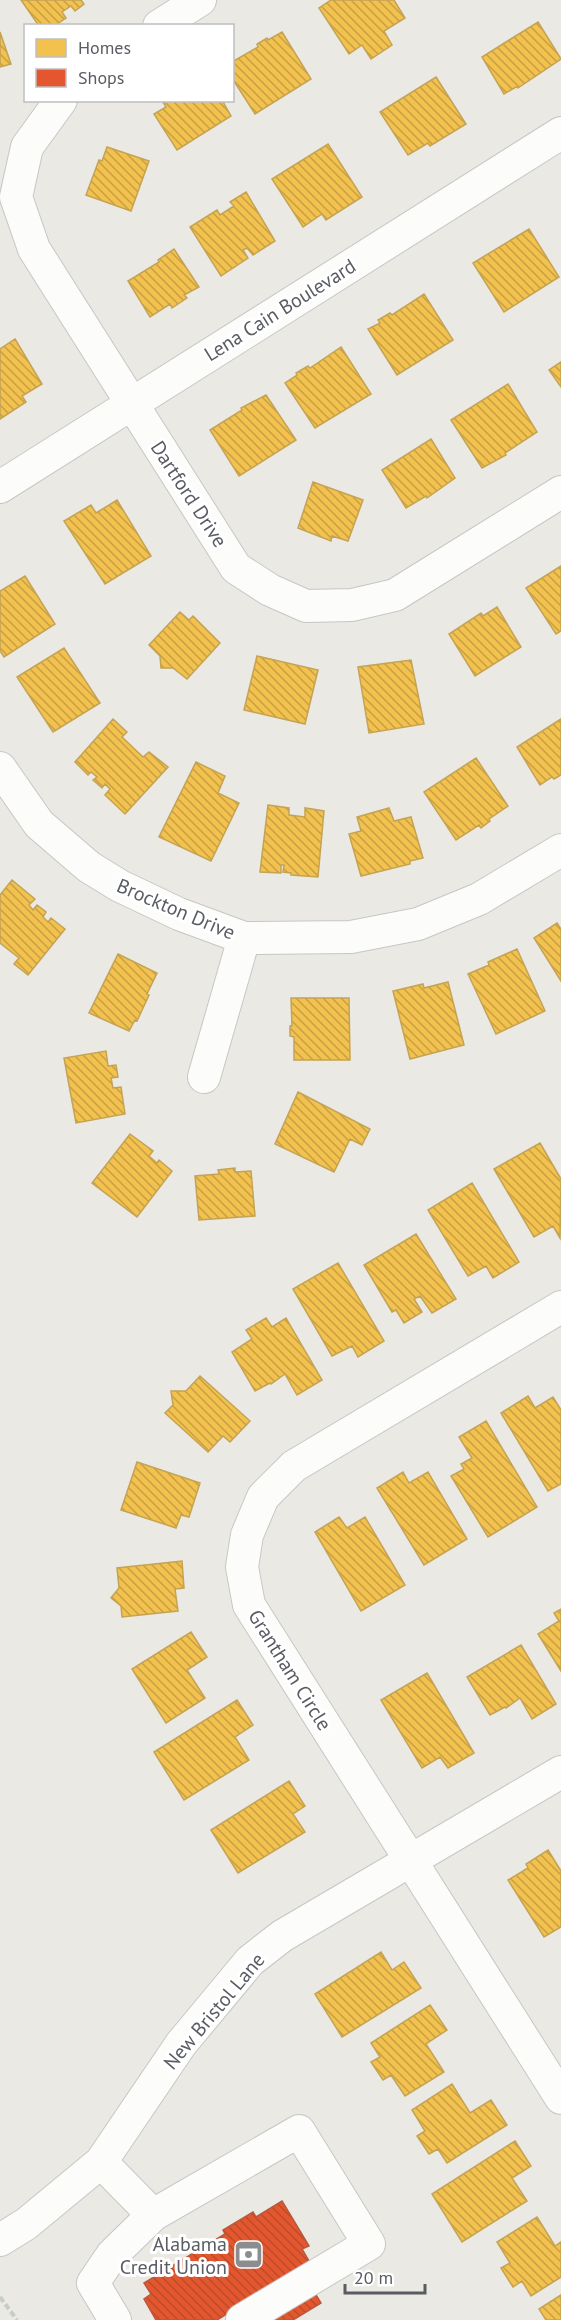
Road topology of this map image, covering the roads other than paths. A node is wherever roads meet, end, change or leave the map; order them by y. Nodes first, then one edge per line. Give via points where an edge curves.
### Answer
1 (200, 0) edge
2 (162, 24) edge
3 (60, 102) edge
4 (561, 133) edge
5 (10, 177) edge
6 (132, 404) junction
7 (0, 487) edge
8 (561, 492) edge
9 (0, 768) edge
10 (561, 850) edge
11 (244, 938) junction
12 (204, 1077) dead end
13 (561, 1307) edge
14 (561, 1772) edge
15 (410, 1862) junction
16 (561, 2098) edge
17 (101, 2162) junction
18 (153, 2215) junction
19 (0, 2240) edge
20 (115, 2320) edge
21 (242, 2320) edge

1 - 2 street
3 - 5 street, Dartford Drive
4 - 6 street, Lena Cain Boulevard
5 - 6 street, Dartford Drive via 34,249
6 - 7 street, Lena Cain Boulevard
6 - 8 street, Dartford Drive via 236,568 270,590 306,606 352,605 395,595
9 - 11 street, Brockton Drive via 39,824 89,867 179,914
10 - 11 street, Brockton Drive via 479,899 418,924 351,937
11 - 12 street
13 - 15 street, Grantham Circle via 294,1467 263,1497 247,1535 242,1567 249,1605
14 - 15 street, New Bristol Lane
15 - 16 street, Grantham Circle
15 - 17 street, New Bristol Lane via 282,1936 250,1961 181,2044
17 - 18 street
17 - 19 street, New Bristol Lane via 26,2224
18 - 20 street via 112,2254 93,2283
18 - 21 street via 299,2131 369,2244

